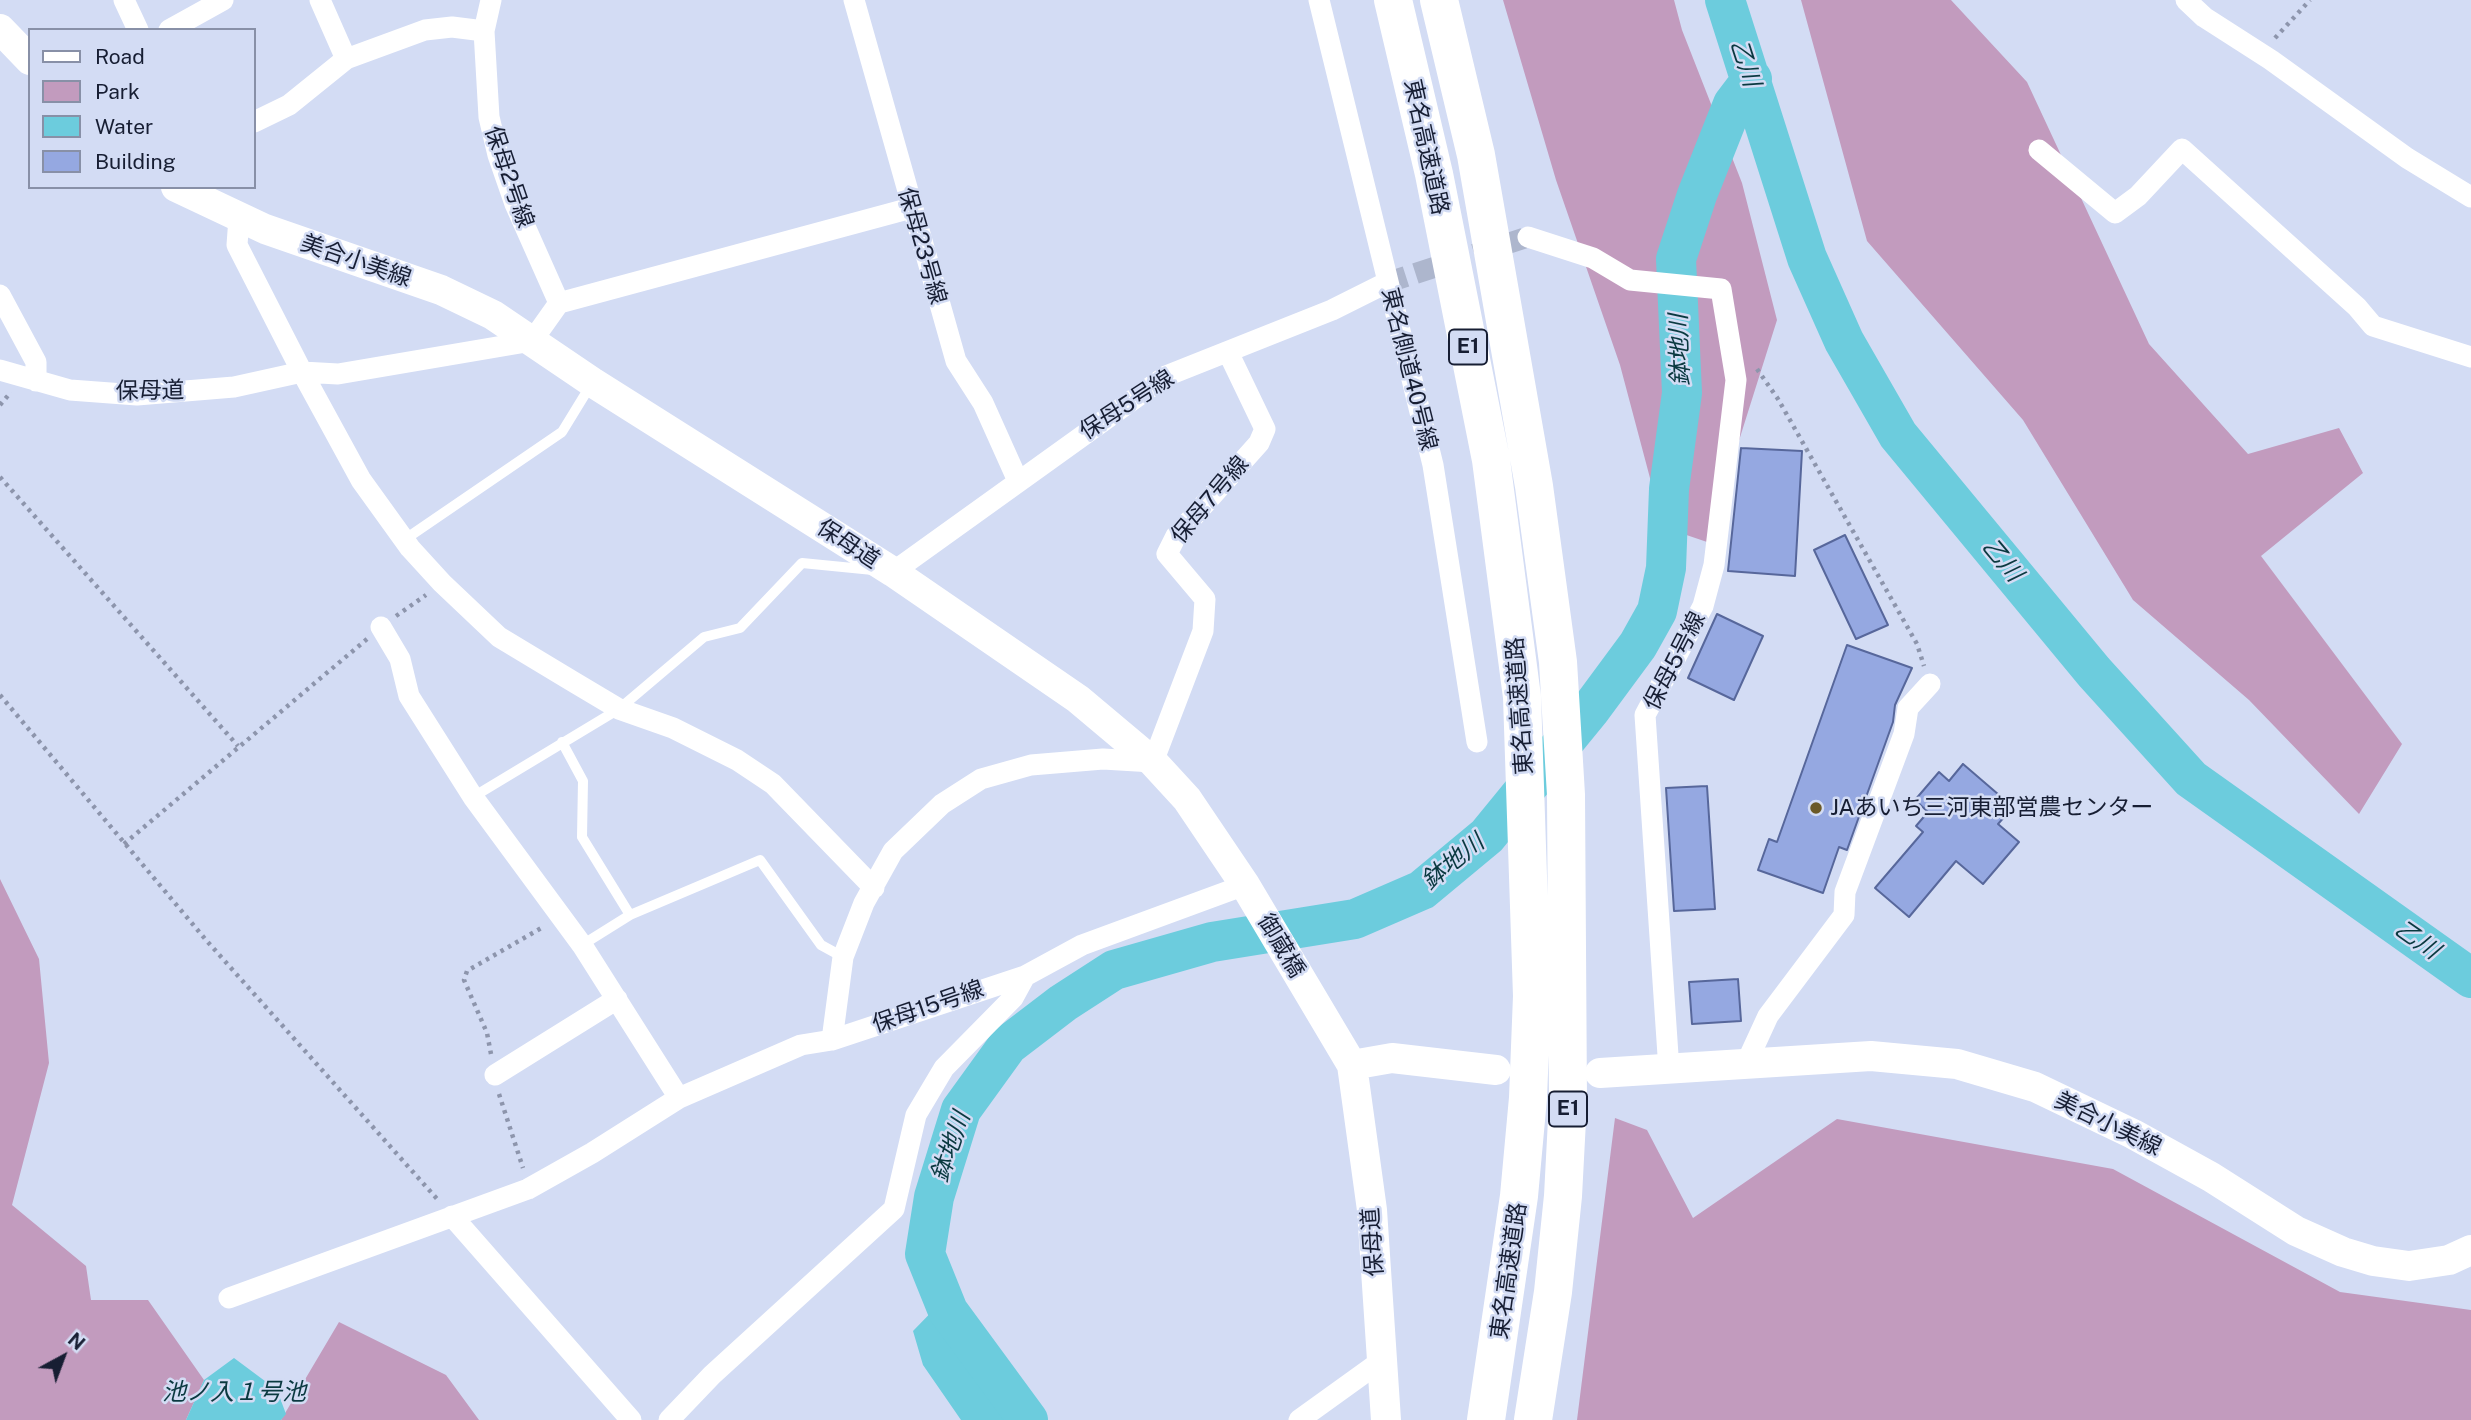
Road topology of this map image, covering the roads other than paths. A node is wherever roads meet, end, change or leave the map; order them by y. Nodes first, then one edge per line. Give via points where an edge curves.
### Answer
1 (124, 0) edge
2 (223, 0) edge
3 (320, 0) edge
4 (491, 0) edge
5 (854, 0) edge
6 (1319, 0) edge
7 (1393, 0) edge
8 (1439, 0) edge
9 (2186, 0) edge
10 (137, 28) edge
11 (173, 28) edge
12 (0, 29) edge
13 (484, 31) junction
14 (28, 58) edge
15 (346, 59) junction
16 (256, 121) edge
17 (2039, 150) dead end
18 (180, 189) edge
19 (2471, 197) edge
20 (911, 208) junction
21 (239, 218) junction
22 (1528, 237) tunnel mouth
23 (1386, 283) junction
24 (0, 295) edge
25 (559, 303) junction
26 (532, 341) junction
27 (1228, 352) junction
28 (2471, 357) edge
29 (0, 370) edge
30 (302, 372) junction
31 (36, 382) junction
32 (592, 382) junction
33 (1018, 481) junction
34 (404, 540) junction
35 (893, 572) junction
36 (381, 627) road end
37 (1930, 684) road end
38 (619, 709) junction
39 (562, 742) junction
40 (1477, 742) dead end
41 (1153, 762) junction
42 (473, 797) junction
43 (874, 888) junction
44 (1252, 895) junction
45 (630, 915) junction
46 (582, 945) junction
47 (842, 957) junction
48 (1025, 975) junction
49 (617, 999) junction
50 (832, 1040) junction
51 (1352, 1065) junction
52 (1745, 1066) junction
53 (1496, 1070) dead end
54 (1669, 1070) junction
55 (1600, 1073) dead end
56 (495, 1075) road end
57 (679, 1098) junction
58 (452, 1216) junction
59 (2464, 1261) edge
60 (229, 1298) dead end
61 (1381, 1361) junction
62 (631, 1420) edge
63 (669, 1420) edge
64 (1299, 1420) edge
65 (1386, 1420) edge
66 (1486, 1420) edge
67 (1533, 1420) edge

1 - 10 street
2 - 11 street
3 - 15 street
4 - 13 street, 保母2号線
5 - 20 street, 保母23号線
6 - 23 street, 東名側道40号線
7 - 66 highway, 東名高速道路 / E1 via 1434,174 1490,460 1522,698 1532,996 1528,1098 1514,1235
8 - 67 highway, 東名高速道路 / E1 via 1478,168 1534,486 1558,662 1566,796 1568,1114 1554,1278
9 - 19 street via 2407,158
12 - 14 street
13 - 15 street via 425,30
13 - 25 street, 保母2号線 via 489,117 498,155
15 - 16 street via 289,105
17 - 28 street via 2115,214 2182,149 2373,326
18 - 21 street, 美合小美線
20 - 25 street
20 - 33 street, 保母23号線 via 956,361 983,403
21 - 26 street, 美合小美線 via 440,290 493,315
21 - 30 street via 237,245
22 - 54 street, 保母5号線 via 1593,258 1630,280 1721,289 1736,380 1714,565 1703,606 1645,715
23 - 27 street, 保母5号線
23 - 40 street, 東名側道40号線 via 1433,465
24 - 31 street via 36,362
25 - 26 street
26 - 30 street, 保母道 via 338,374
26 - 32 street, 保母道
27 - 33 street, 保母5号線 via 1166,376
27 - 41 street, 保母7号線 via 1265,429 1259,443 1175,536 1167,554 1205,599 1203,631
29 - 31 street, 保母道
30 - 31 street, 保母道 via 234,387 137,395 70,390
30 - 34 street via 361,480
32 - 34 lane via 562,432
32 - 35 street, 保母道
33 - 35 street, 保母5号線
34 - 38 street via 499,637
35 - 38 lane via 802,563 740,628 704,637
35 - 41 street, 保母道 via 1078,699
36 - 42 street via 400,659 409,696
37 - 52 street via 1908,708 1904,734 1845,892 1844,915 1768,1016
38 - 39 lane
38 - 43 street via 673,727 773,784
39 - 42 lane
39 - 45 lane via 583,781 582,837
41 - 43 street via 1103,759 1031,765 981,779 942,804 893,851
41 - 44 street, 保母道 via 1187,799
42 - 46 street
43 - 47 street
44 - 48 street, 保母15号線 via 1082,945
44 - 51 street, 御蔵橋
45 - 46 lane
45 - 47 lane via 760,860 821,945
46 - 49 street
47 - 50 street
48 - 50 street, 保母15号線
48 - 63 street via 1013,998 944,1068 916,1115 894,1209
49 - 56 street
49 - 57 street
50 - 57 street, 保母15号線 via 801,1045
51 - 53 street via 1392,1058
51 - 61 street, 保母道 via 1372,1210
52 - 54 street, 美合小美線
52 - 59 street, 美合小美線 via 1871,1056 1957,1064 2035,1087 2133,1134 2297,1231 2343,1252 2409,1266
54 - 55 street, 美合小美線
57 - 58 street, 保母15号線 via 528,1189
58 - 60 street, 保母15号線
58 - 62 street
61 - 64 street
61 - 65 street, 保母道

